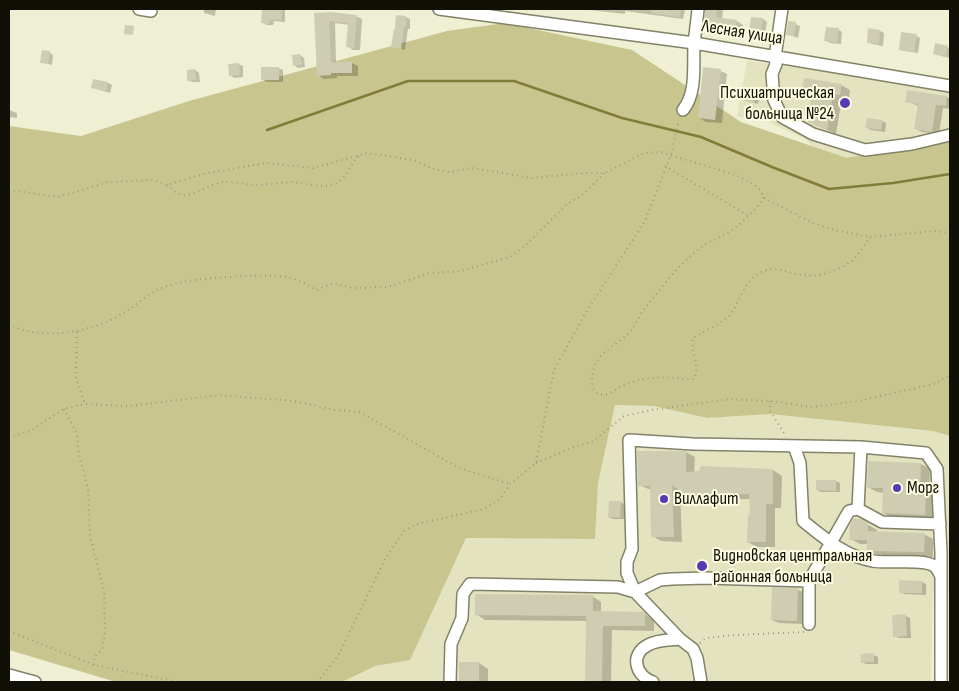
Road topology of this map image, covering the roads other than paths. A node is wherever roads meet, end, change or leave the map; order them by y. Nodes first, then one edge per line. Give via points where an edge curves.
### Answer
1 (439, 9) edge
2 (698, 9) edge
3 (782, 9) edge
4 (694, 43) junction
5 (775, 56) junction
6 (950, 86) edge
7 (683, 110) dead end
8 (950, 135) edge
9 (794, 446) junction
10 (860, 448) junction
11 (858, 509) junction
12 (940, 524) junction
13 (830, 543) junction
14 (941, 576) junction
15 (809, 581) junction
16 (635, 592) junction
17 (809, 624) road end
18 (680, 639) junction
19 (9, 675) edge
20 (35, 682) edge
21 (450, 682) edge
22 (653, 682) edge
23 (701, 682) edge
24 (941, 682) edge

1 - 4 street, Лесная улица
2 - 4 street
3 - 5 street
4 - 5 street, Лесная улица
4 - 7 street via 692,93
5 - 6 street, Лесная улица
5 - 8 street via 772,74 774,100 782,116 813,134 865,150
9 - 10 street
9 - 13 street via 800,463 803,521
9 - 16 street via 629,440 632,549 627,568
10 - 11 street
10 - 12 street via 926,453 937,469
11 - 12 street via 890,524
11 - 13 street via 849,511
12 - 14 street
13 - 14 street via 856,557 874,562 925,563 935,566
13 - 15 street
14 - 24 street
15 - 16 street via 672,579 660,580
15 - 17 street
16 - 18 street
16 - 21 street via 618,587 470,584 463,594 462,618 451,644
18 - 22 street via 648,644 639,653 640,672
18 - 23 street via 693,649
19 - 20 street

